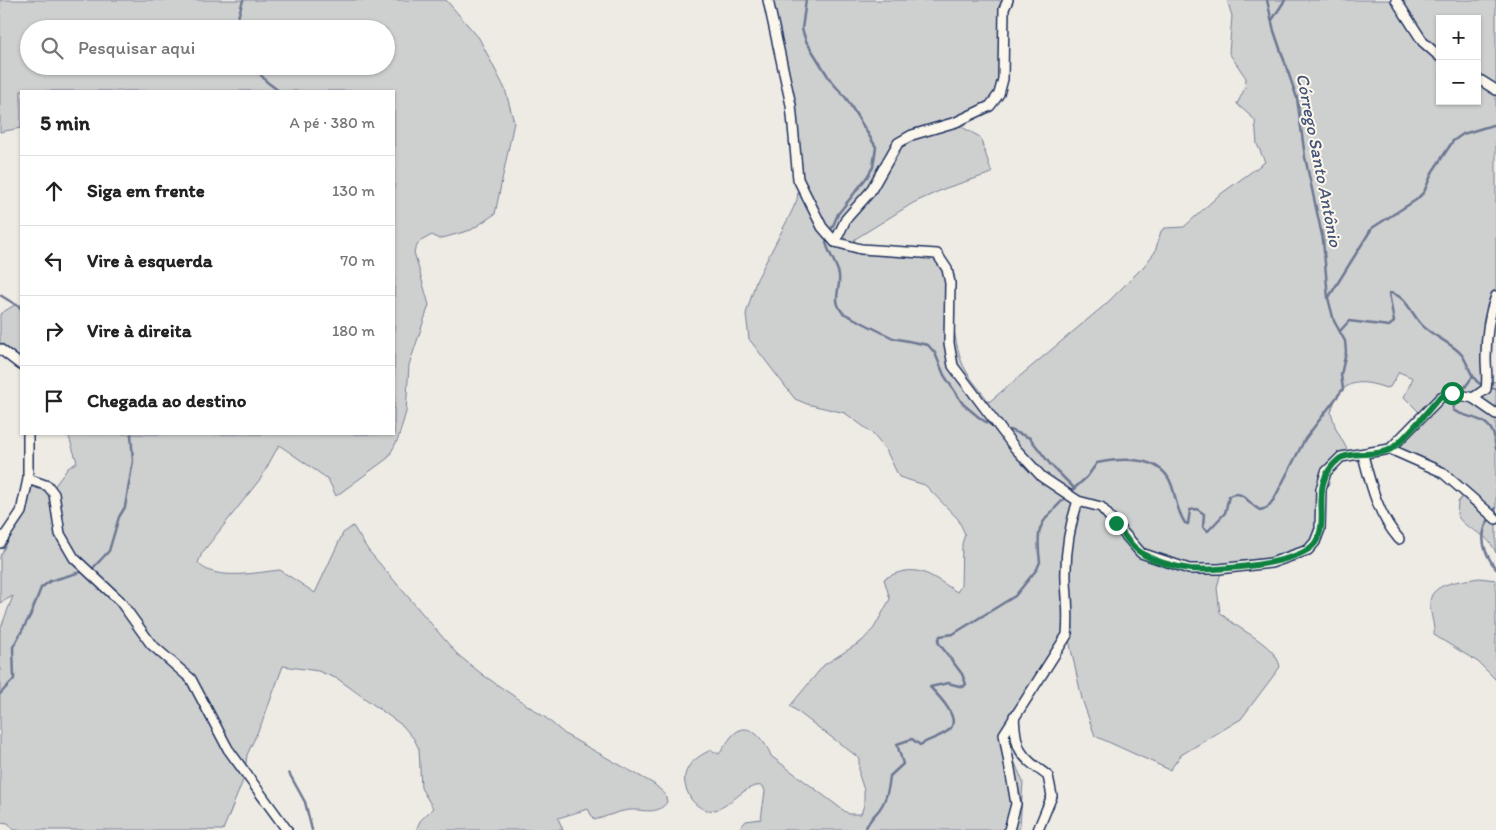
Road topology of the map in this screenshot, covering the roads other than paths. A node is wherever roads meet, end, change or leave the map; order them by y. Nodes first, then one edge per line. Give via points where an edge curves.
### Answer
1 (768, 0) edge
2 (1008, 0) edge
3 (1396, 0) edge
4 (1436, 54) edge
5 (1481, 81) edge
6 (1496, 90) edge
7 (835, 242) junction
8 (1496, 296) edge
9 (0, 349) edge
10 (20, 364) edge
11 (1473, 398) junction
12 (1496, 414) edge
13 (28, 435) edge
14 (1390, 450) junction
15 (1363, 455) junction
16 (28, 479) junction
17 (1078, 501) junction
18 (1496, 519) edge
19 (1399, 539) dead end
20 (0, 543) edge
21 (1014, 716) junction
22 (287, 830) edge
23 (1009, 830) edge
24 (1038, 830) edge

1 - 7 street via 791,105 798,179 822,227
2 - 7 street via 1004,9 1003,79 999,94 990,106 898,143 870,192 846,219
3 - 4 street via 1423,42
5 - 6 street
7 - 17 street via 861,249 936,254 947,269 950,283 949,343 953,366 1015,448 1042,477
8 - 11 street via 1486,332 1486,389
9 - 10 street
11 - 12 street
11 - 14 street via 1452,393 1440,397
13 - 16 street
14 - 15 street
14 - 18 street via 1442,472
15 - 17 street via 1340,457 1326,472 1321,489 1320,529 1316,542 1308,550 1271,563 1219,569 1189,569 1166,563 1141,553 1101,507
15 - 19 street via 1379,510
16 - 20 street via 21,512
16 - 22 street via 48,486 54,494 60,534 74,558 120,602 151,644 192,679 228,749
17 - 21 street via 1066,551 1067,635
21 - 23 street via 1004,734 1016,804
21 - 24 street via 1015,740 1022,757 1048,776 1052,796

